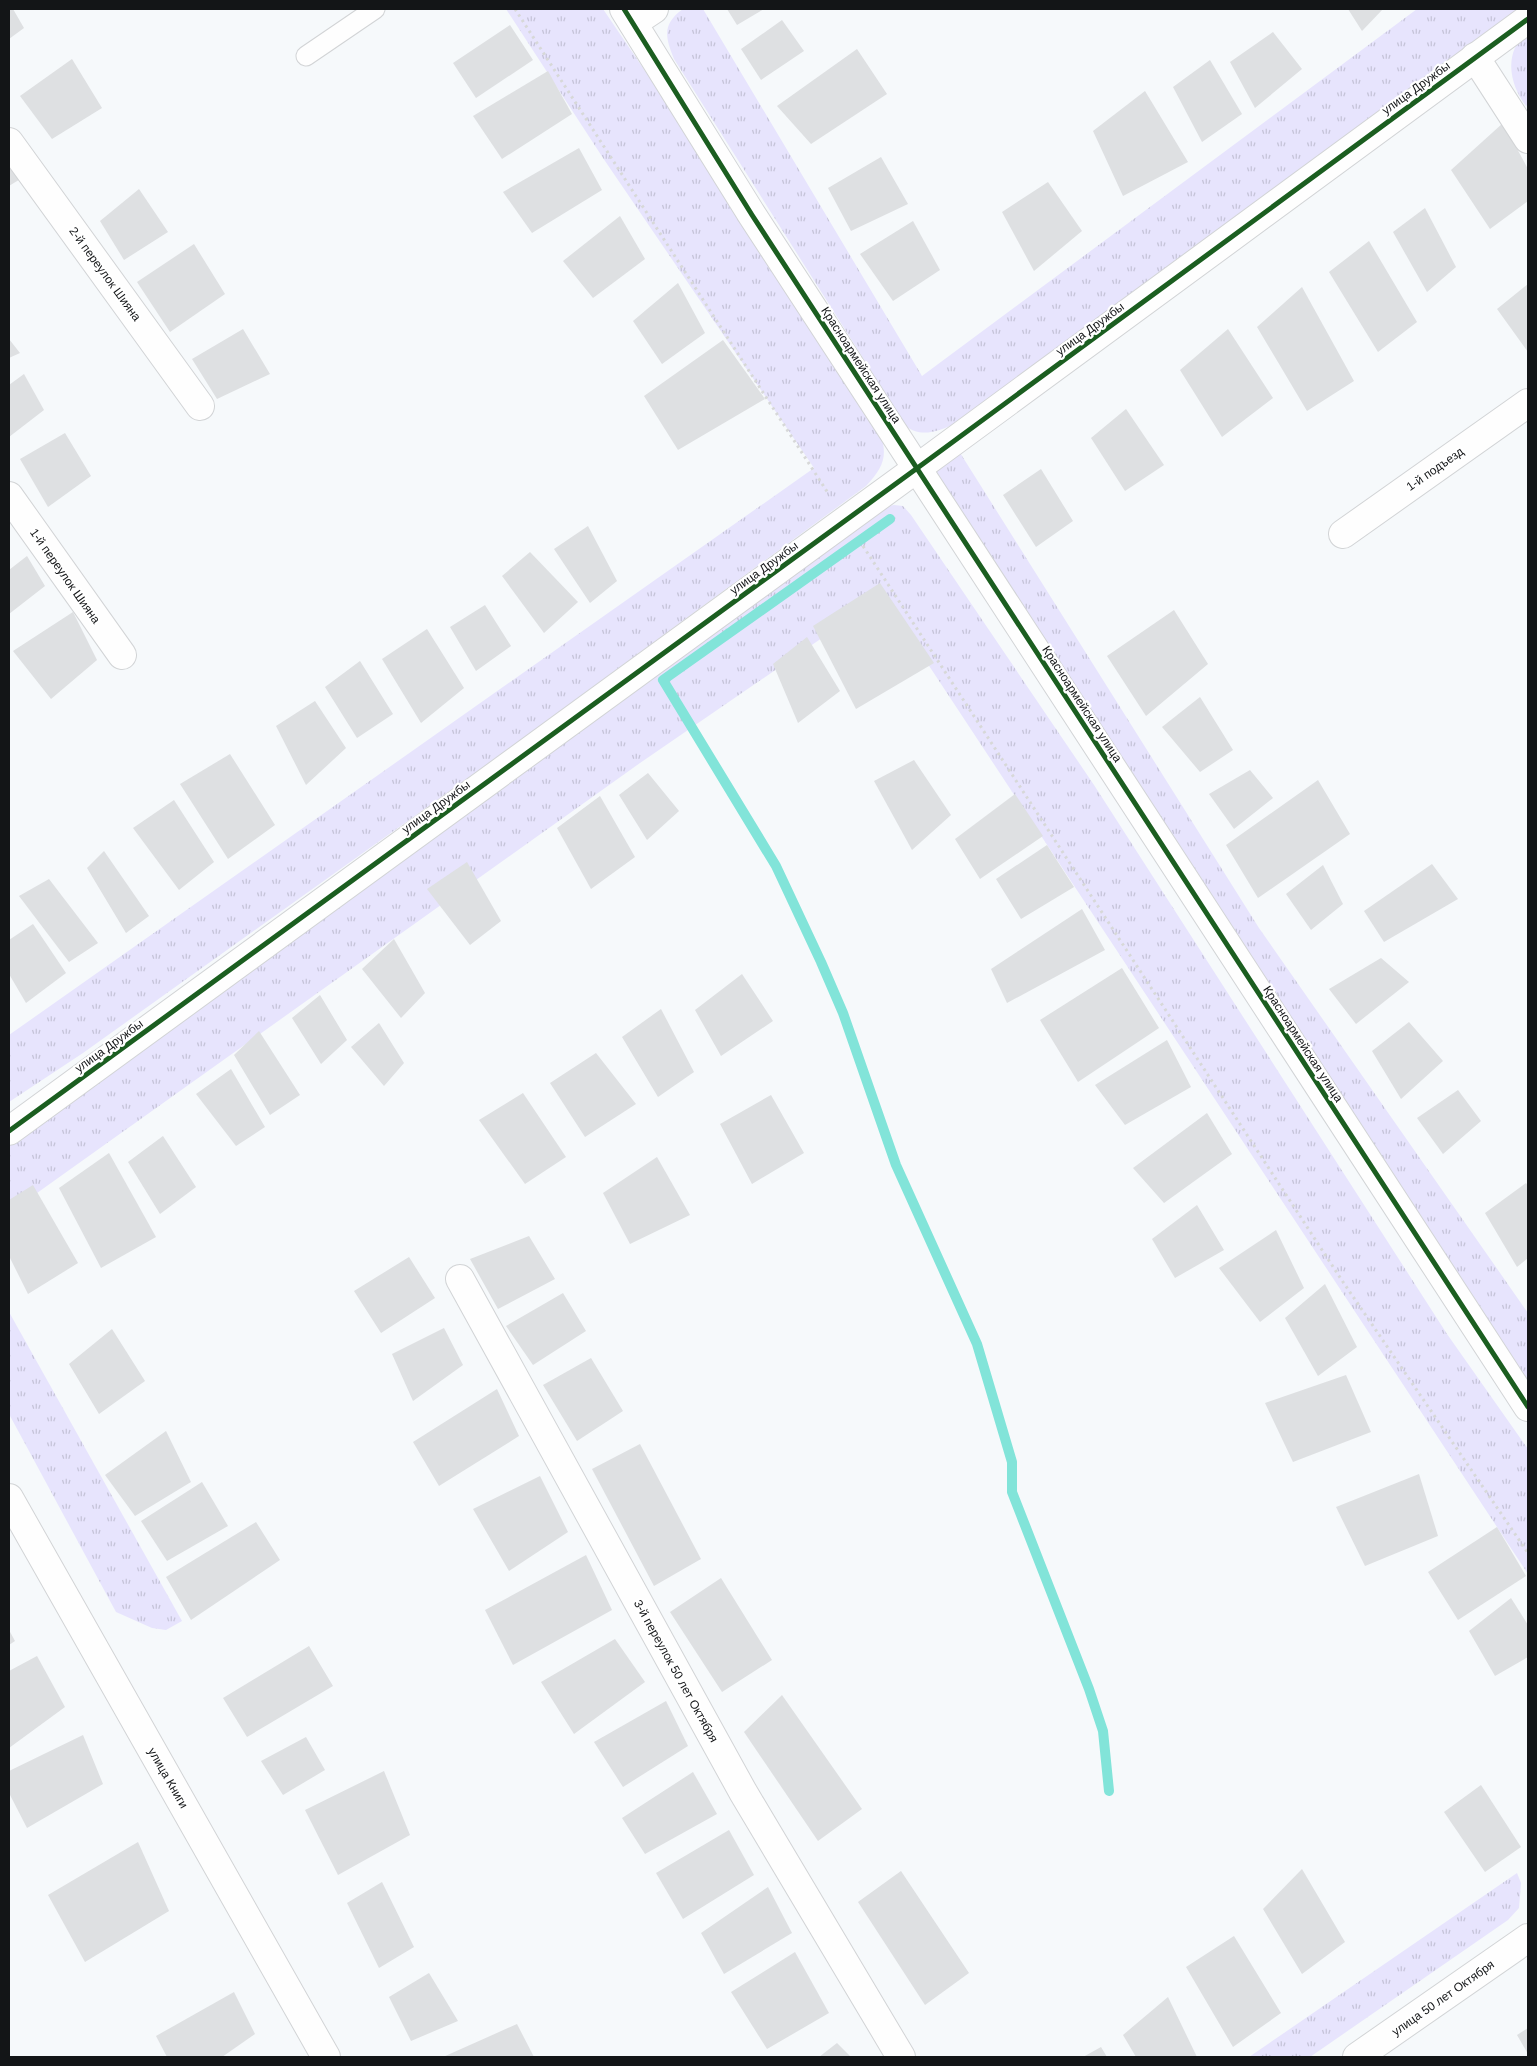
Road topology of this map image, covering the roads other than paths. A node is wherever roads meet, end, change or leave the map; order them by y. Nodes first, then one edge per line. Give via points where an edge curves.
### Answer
1 (375, 9) edge
2 (637, 13) edge
3 (1528, 18) edge
4 (306, 56) dead end
5 (1475, 57) junction
6 (1528, 139) edge
7 (9, 142) edge
8 (1528, 403) edge
9 (200, 406) dead end
10 (916, 469) junction
11 (9, 496) edge
12 (1343, 534) dead end
13 (122, 656) dead end
14 (9, 1131) edge
15 (460, 1279) dead end
16 (1528, 1407) edge
17 (9, 1498) edge
18 (1528, 1938) edge
19 (326, 2057) edge
20 (901, 2057) edge
21 (1357, 2057) edge

1 - 4 lane
2 - 10 street, Красноармейская улица via 752,215
3 - 5 street, улица Дружбы
5 - 6 street
5 - 10 street, улица Дружбы
7 - 9 street, 2-й переулок Шияна
8 - 12 street, 1-й подъезд
10 - 14 street, улица Дружбы
10 - 16 street, Красноармейская улица
11 - 13 street, 1-й переулок Шияна
15 - 20 street, 3-й переулок 50 лет Октября via 744,1792
17 - 19 street, улица Книги
18 - 21 street, улица 50 лет Октября

